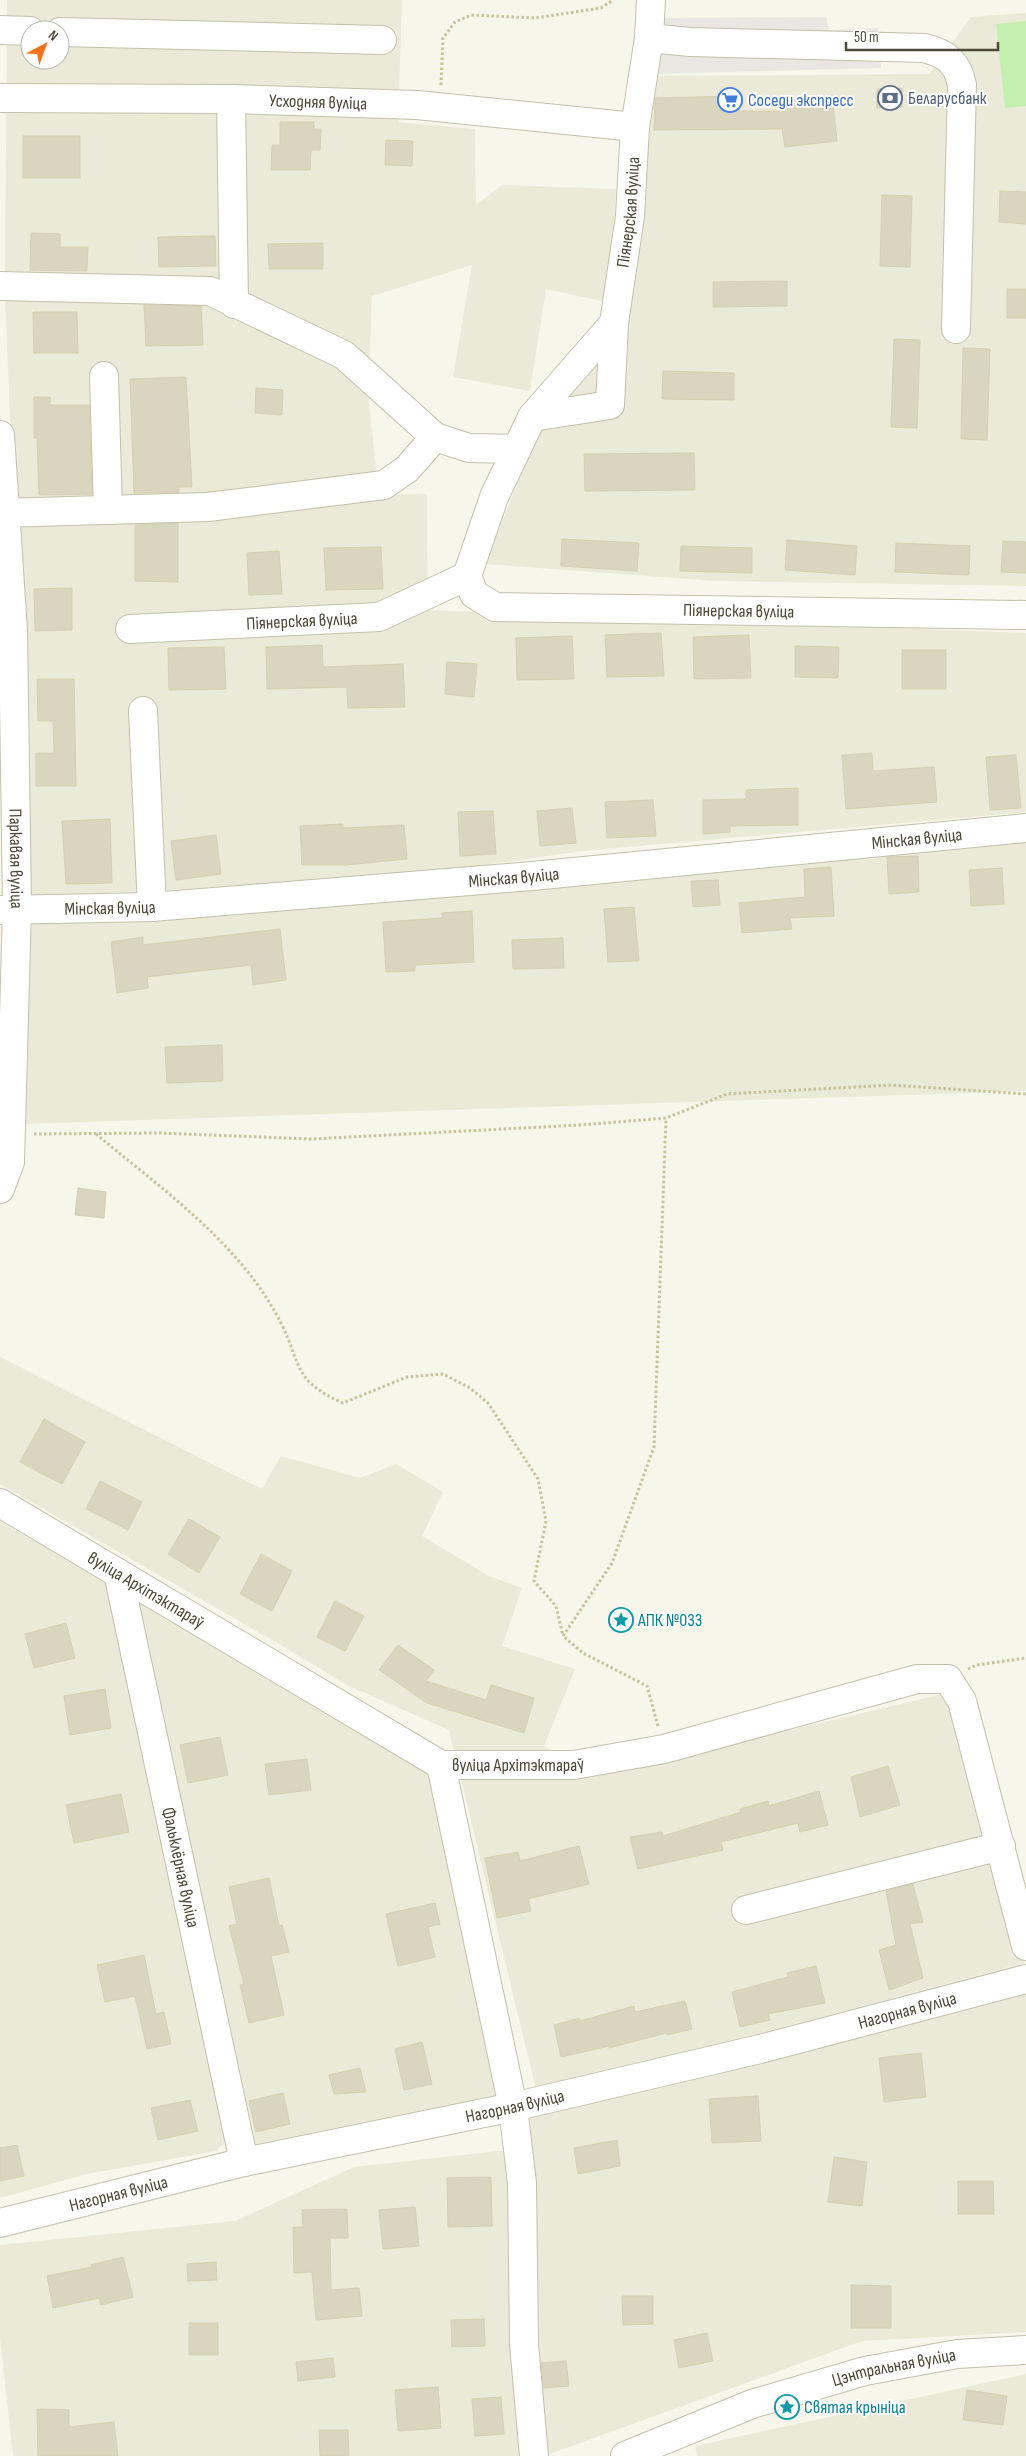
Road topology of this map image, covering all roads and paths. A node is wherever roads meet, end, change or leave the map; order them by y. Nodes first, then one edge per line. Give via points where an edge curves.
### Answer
1 (613, 0) edge
2 (651, 0) edge
3 (0, 30) edge
4 (20, 31) edge
5 (70, 32) edge
6 (649, 38) junction
7 (382, 40) dead end
8 (0, 98) edge
9 (231, 99) junction
10 (417, 106) junction
11 (635, 127) junction
12 (0, 286) edge
13 (234, 304) junction
14 (614, 323) junction
15 (956, 329) dead end
16 (104, 376) dead end
17 (532, 417) junction
18 (0, 435) edge
19 (435, 437) junction
20 (516, 450) junction
21 (108, 510) junction
22 (2, 513) edge
23 (467, 576) junction
24 (1026, 615) edge
25 (130, 629) dead end
26 (143, 711) dead end
27 (1026, 828) edge
28 (152, 907) junction
29 (8, 909) edge
30 (1026, 1094) edge
31 (666, 1118) junction
32 (11, 1134) junction
33 (96, 1134) junction
34 (0, 1189) edge
35 (0, 1503) edge
36 (118, 1573) junction
37 (564, 1636) junction
38 (1026, 1658) edge
39 (948, 1679) junction
40 (664, 1749) junction
41 (440, 1765) junction
42 (1002, 1846) junction
43 (746, 1910) dead end
44 (1026, 1946) edge
45 (1026, 1979) edge
46 (513, 2107) junction
47 (244, 2162) junction
48 (0, 2223) edge
49 (1026, 2350) edge
50 (666, 2448) edge
51 (534, 2456) edge
52 (625, 2456) edge

1 - 10 path via 601,8 535,18 471,15 455,22 443,38 440,96
2 - 6 street, Піянерская вуліца
3 - 4 street
5 - 7 street
6 - 11 street, Піянерская вуліца
6 - 15 street via 690,42 924,48 939,51 952,60 960,71 962,85
8 - 9 street, Усходняя вуліца
9 - 10 street, Усходняя вуліца
9 - 13 street
10 - 11 street, Усходняя вуліца
11 - 14 street, Піянерская вуліца via 630,216
12 - 13 street via 210,291
13 - 19 street via 344,355
14 - 17 street
14 - 17 street, Піянерская вуліца via 610,405
16 - 21 street
17 - 20 street
18 - 22 street, Паркавая вуліца
19 - 20 street via 469,448
19 - 21 street via 407,469 384,485 208,507
20 - 23 street via 494,497
21 - 22 street
22 - 29 street, Паркавая вуліца via 13,630
23 - 24 street, Піянерская вуліца via 474,594 494,607
23 - 25 street, Піянерская вуліца via 380,616
26 - 28 street
27 - 28 street, Мінская вуліца via 532,876
28 - 29 street, Мінская вуліца
29 - 32 street, Паркавая вуліца
30 - 31 path via 891,1085 727,1094
31 - 33 path via 312,1139
31 - 37 path via 654,1447 612,1563
32 - 33 path
32 - 34 street, Паркавая вуліца via 10,1162
33 - 37 path via 184,1207 240,1261 280,1323 300,1372 322,1394 343,1403 407,1377 443,1374 470,1388 488,1403 538,1478 546,1520 534,1580 556,1606
35 - 36 street, вуліца Архітэктараў
36 - 41 street, вуліца Архітэктараў
36 - 47 street, Фальклёрная вуліца
37 - 40 path via 583,1653 647,1686
38 - 39 path via 977,1665
39 - 40 street, вуліца Архітэктараў via 917,1679
39 - 42 street via 962,1701
40 - 41 street, вуліца Архітэктараў via 574,1765
41 - 46 street
42 - 43 street
42 - 44 street
45 - 46 street, Нагорная вуліца via 760,2049
46 - 47 street, Нагорная вуліца
46 - 51 street via 522,2183 524,2344
47 - 48 street, Нагорная вуліца
49 - 50 street, Цэнтральная вуліца via 957,2354 865,2370 752,2404
50 - 52 street, Цэнтральная вуліца

